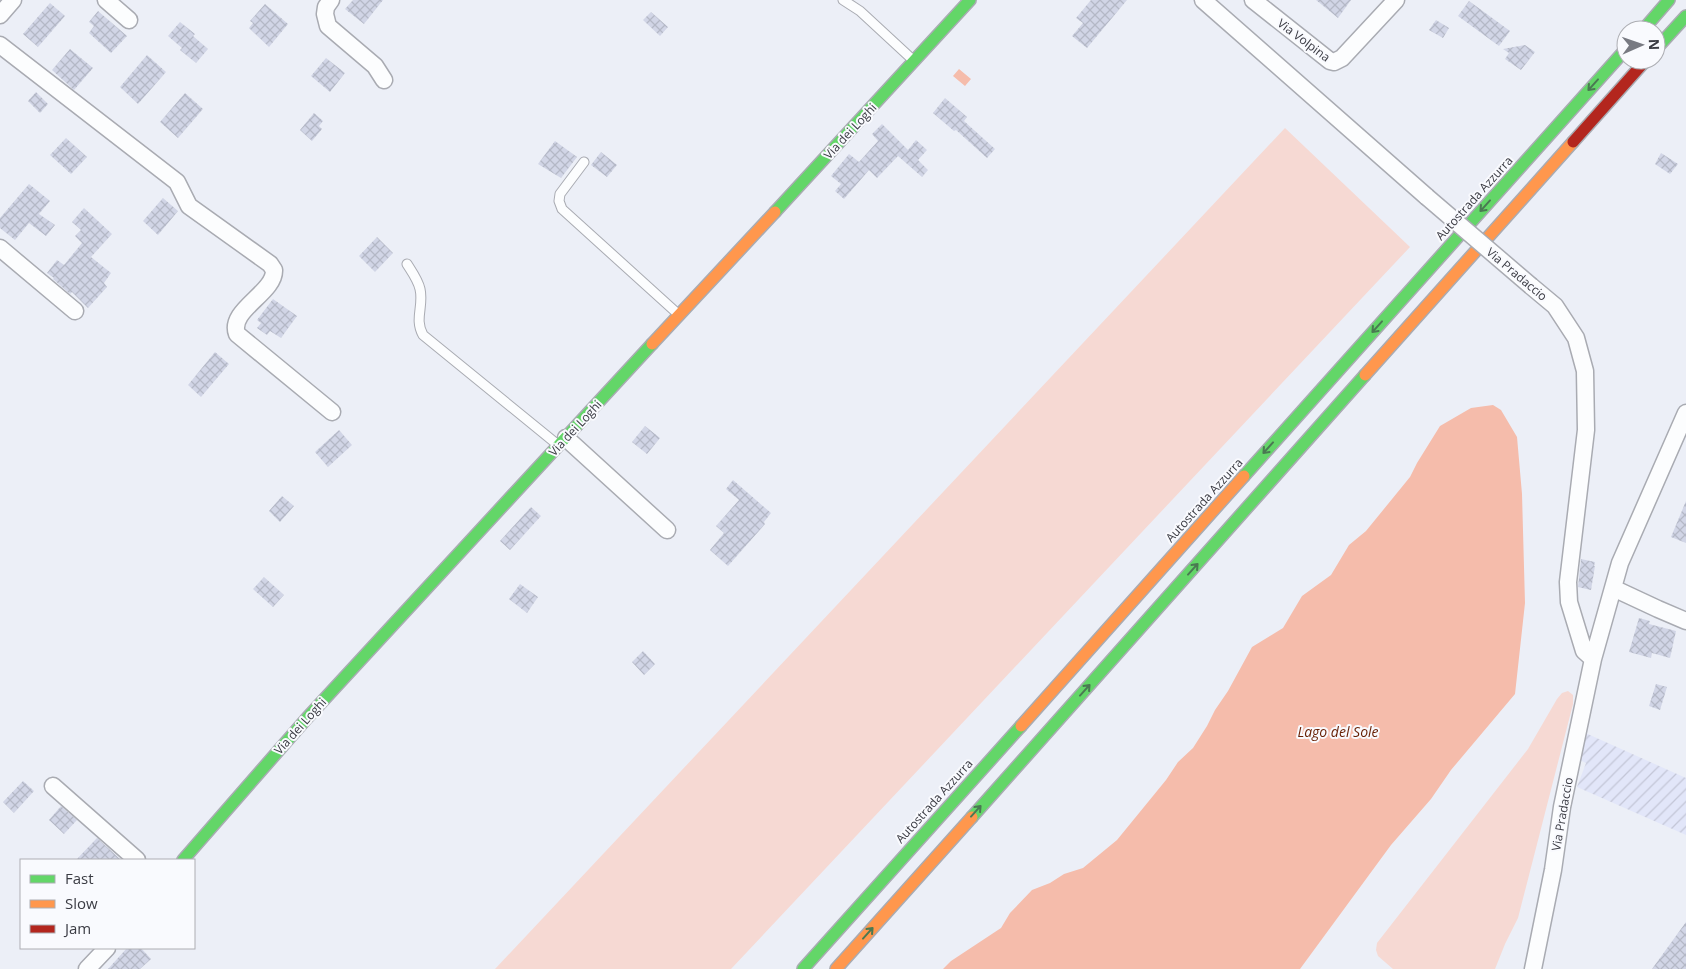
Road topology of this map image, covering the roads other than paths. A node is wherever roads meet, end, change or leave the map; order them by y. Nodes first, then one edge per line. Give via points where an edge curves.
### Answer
1 (13, 0) edge
2 (106, 0) edge
3 (331, 0) edge
4 (843, 0) edge
5 (970, 0) edge
6 (1203, 0) edge
7 (1252, 0) edge
8 (1396, 0) edge
9 (1669, 0) edge
10 (0, 15) edge
11 (1686, 16) edge
12 (129, 20) dead end
13 (1652, 20) edge
14 (1666, 38) edge
15 (0, 45) edge
16 (1616, 59) edge
17 (915, 61) junction
18 (1637, 70) edge
19 (384, 80) dead end
20 (584, 162) dead end
21 (0, 248) edge
22 (407, 264) dead end
23 (75, 311) dead end
24 (678, 314) junction
25 (332, 412) dead end
26 (1686, 413) edge
27 (562, 442) junction
28 (668, 530) dead end
29 (1613, 588) junction
30 (1686, 621) edge
31 (1593, 659) junction
32 (53, 786) dead end
33 (136, 859) edge
34 (184, 859) edge
35 (106, 949) edge
36 (87, 969) edge
37 (802, 969) edge
38 (836, 969) edge
39 (1533, 969) edge

1 - 10 street
2 - 12 street
3 - 19 street via 325,14 328,26 375,66
4 - 17 lane via 860,11
5 - 17 main road, Via dei Loghi
6 - 31 street, Via Pradaccio, bridge via 1555,306 1576,338 1585,371 1586,430 1568,582 1569,602 1584,651
7 - 8 street, Via Volpina via 1334,62 1342,58
9 - 13 main road
11 - 14 main road
15 - 25 street via 177,182 189,206 270,264 274,277 237,321 237,334
16 -> 37 main road, Autostrada Azzurra
17 - 24 main road, Via dei Loghi
38 -> 18 main road
20 - 24 lane via 560,194 562,209
21 - 23 street
22 - 27 lane via 421,290 418,326 423,335
24 - 27 main road, Via dei Loghi
26 - 29 street, Via Pradaccio via 1620,563
27 - 28 street
27 - 34 main road, Via dei Loghi via 307,718
29 - 30 street
29 - 31 street, Via Pradaccio
31 - 39 street, Via Pradaccio
32 - 33 street
35 - 36 street

